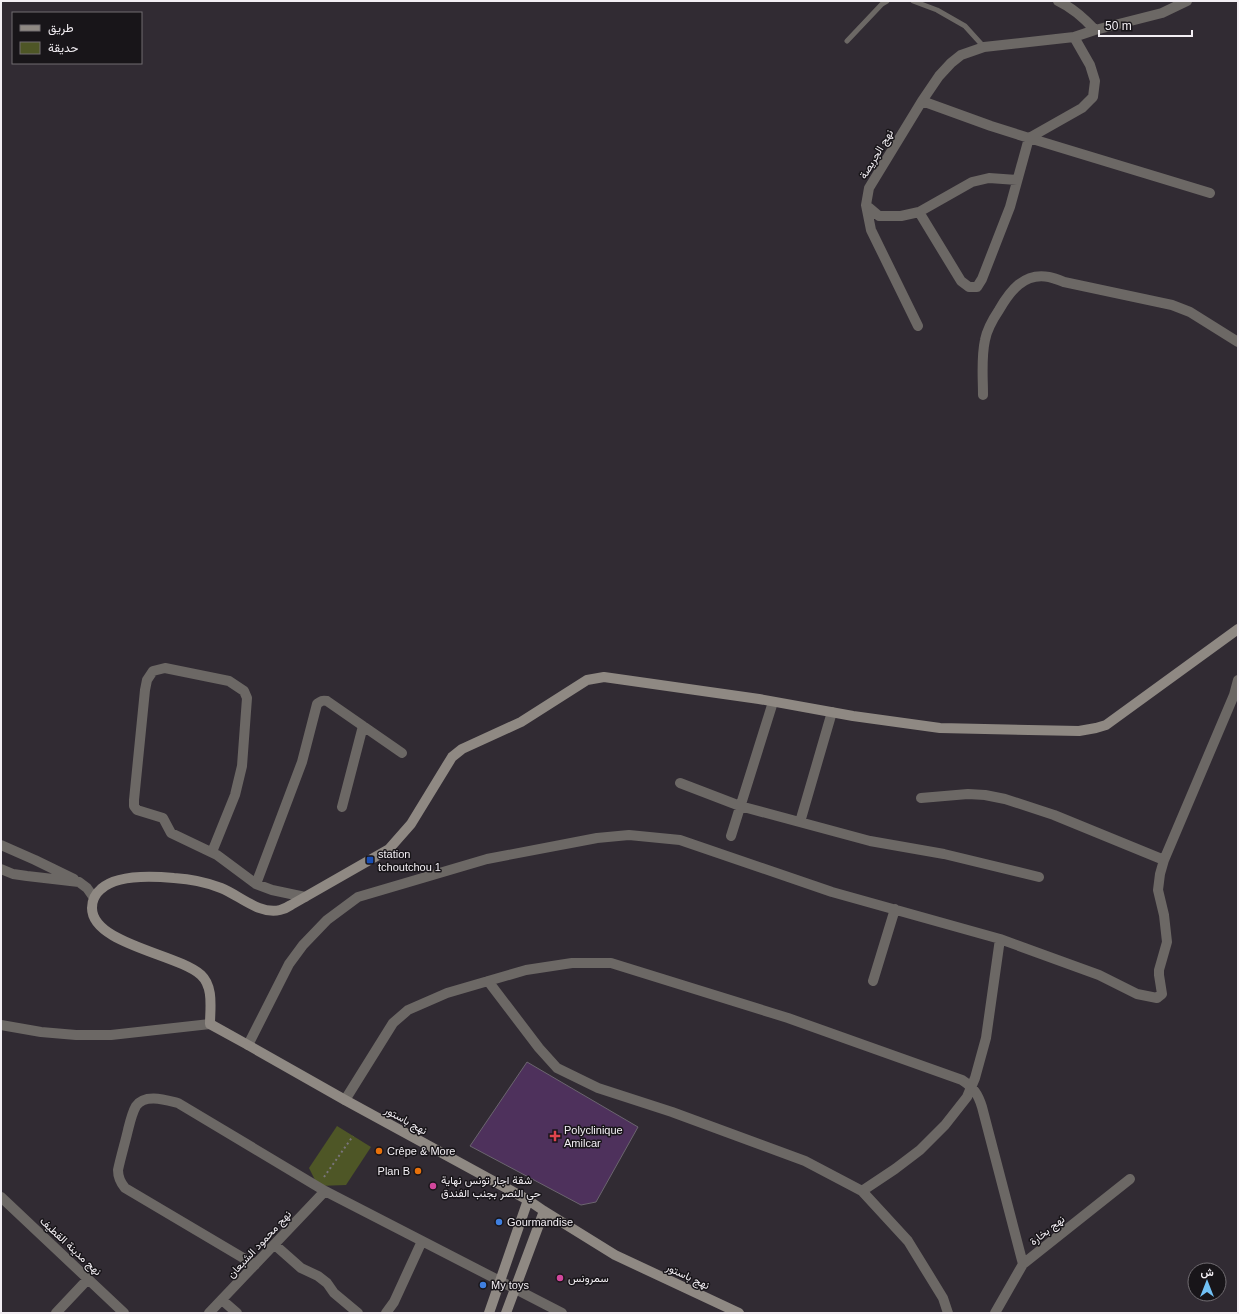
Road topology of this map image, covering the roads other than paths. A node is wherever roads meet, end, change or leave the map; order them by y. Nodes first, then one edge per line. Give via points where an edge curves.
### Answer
1 (887, 1) edge
2 (912, 1) edge
3 (1058, 1) edge
4 (1187, 1) edge
5 (1095, 30) junction
6 (1074, 37) junction
7 (847, 41) dead end
8 (984, 47) junction
9 (922, 101) junction
10 (1028, 138) junction
11 (1017, 180) junction
12 (1210, 193) dead end
13 (866, 205) junction
14 (919, 212) junction
15 (918, 326) dead end
16 (1238, 342) edge
17 (983, 395) dead end
18 (1238, 629) edge
19 (1238, 680) edge
20 (773, 702) junction
21 (832, 712) junction
22 (362, 726) junction
23 (402, 752) dead end
24 (680, 782) dead end
25 (921, 798) dead end
26 (740, 806) junction
27 (342, 807) dead end
28 (800, 822) junction
29 (731, 836) dead end
30 (1, 846) edge
31 (212, 852) junction
32 (1164, 860) junction
33 (1, 869) edge
34 (1039, 877) dead end
35 (79, 882) junction
36 (256, 884) junction
37 (305, 897) junction
38 (94, 898) junction
39 (895, 909) junction
40 (1000, 939) junction
41 (488, 981) junction
42 (873, 981) dead end
43 (210, 1024) junction
44 (1, 1025) edge
45 (248, 1045) junction
46 (972, 1086) junction
47 (345, 1100) junction
48 (1130, 1179) dead end
49 (321, 1188) junction
50 (862, 1191) junction
51 (528, 1200) junction
52 (3, 1202) edge
53 (544, 1211) junction
54 (422, 1241) junction
55 (274, 1245) junction
56 (1023, 1264) junction
57 (255, 1265) junction
58 (88, 1279) junction
59 (501, 1281) junction
60 (516, 1289) junction
61 (222, 1300) junction
62 (56, 1313) edge
63 (124, 1313) edge
64 (209, 1313) edge
65 (237, 1313) edge
66 (358, 1313) edge
67 (386, 1313) edge
68 (489, 1313) edge
69 (506, 1313) edge
70 (562, 1313) edge
71 (739, 1313) edge
72 (948, 1313) edge
73 (995, 1313) edge

1 - 7 lane
2 - 8 lane via 937,10 965,26
3 - 5 street via 1087,20
4 - 5 street, نهج الجريصة via 1162,13
5 - 6 street, نهج الجريصة
6 - 8 street, نهج الجريصة
6 - 10 street via 1090,65 1094,81 1093,96 1082,108
8 - 9 street, نهج الجريصة via 961,55 951,63
9 - 10 street
9 - 13 street, نهج الجريصة via 869,188
10 - 11 street
10 - 12 street
11 - 14 street via 989,178 972,182
11 - 14 street via 1010,207 977,287 969,287 961,281
13 - 14 street via 879,216 901,216
13 - 15 street via 871,230
16 - 17 street via 1190,312 1172,305 1040,276 1017,285 989,326 984,340
18 - 21 street via 1106,725 1096,728 1064,731 940,728
19 - 32 street via 1234,695
20 - 21 street
20 - 26 street
20 - 37 street via 604,677 587,680 521,722 462,749 452,757 411,824 389,849
21 - 28 street
22 - 23 street
22 - 27 street
22 - 36 street via 327,701 323,700 318,704 302,762
24 - 26 street
25 - 32 street via 968,794 1005,799 1054,815
26 - 28 street
26 - 29 street
28 - 34 street via 870,841 944,854
30 - 35 street
31 - 31 street via 171,833 163,818 137,810 134,806 145,690 147,680 153,671 165,668 228,682 244,691 248,698 242,766 235,795
31 - 36 street
32 - 40 street via 1158,890 1167,942 1159,970 1162,994 1160,996 1153,998 1137,994 1099,975
33 - 35 street via 14,874
35 - 38 street
36 - 37 street
37 - 38 street via 279,910 269,910 258,908 208,883 149,876 114,881 104,886
38 - 43 street via 92,913 98,925 106,932 201,975 208,986 210,996
39 - 40 street
39 - 42 street
39 - 45 street via 832,892 680,840 629,835 597,838 487,859 358,897 327,920 289,964
40 - 46 street via 986,1038
41 - 46 street via 526,970 572,963 611,963 788,1018 962,1080
41 - 47 street via 447,993 408,1010 392,1023
41 - 50 street via 557,1068 598,1088 805,1161
43 - 44 street via 111,1035 41,1032
43 - 45 street, نهج باستور
45 - 47 street, نهج باستور
46 - 50 street via 967,1097 945,1125 920,1150
46 - 56 street via 980,1098
47 - 51 street, نهج باستور
48 - 56 street, نهج بخارة
49 - 54 street
49 - 55 street, نهج محمود الشبعان
49 - 57 street via 178,1103 154,1098 137,1105 118,1170 122,1184
50 - 72 street via 908,1240 943,1298
51 - 53 street, نهج باستور
51 - 59 street
52 - 58 street, نهج مدينة القطيف
53 - 60 street
53 - 71 street, نهج باستور via 615,1255
54 - 59 street
54 - 67 street via 394,1302
55 - 57 street, نهج محمود الشبعان
55 - 66 street via 301,1268 318,1276
56 - 73 street, نهج بخارة
57 - 61 street, نهج محمود الشبعان
58 - 62 street
58 - 63 street, نهج مدينة القطيف
59 - 60 street
59 - 68 street
60 - 69 street
60 - 70 street
61 - 64 street, نهج محمود الشبعان
61 - 65 street

